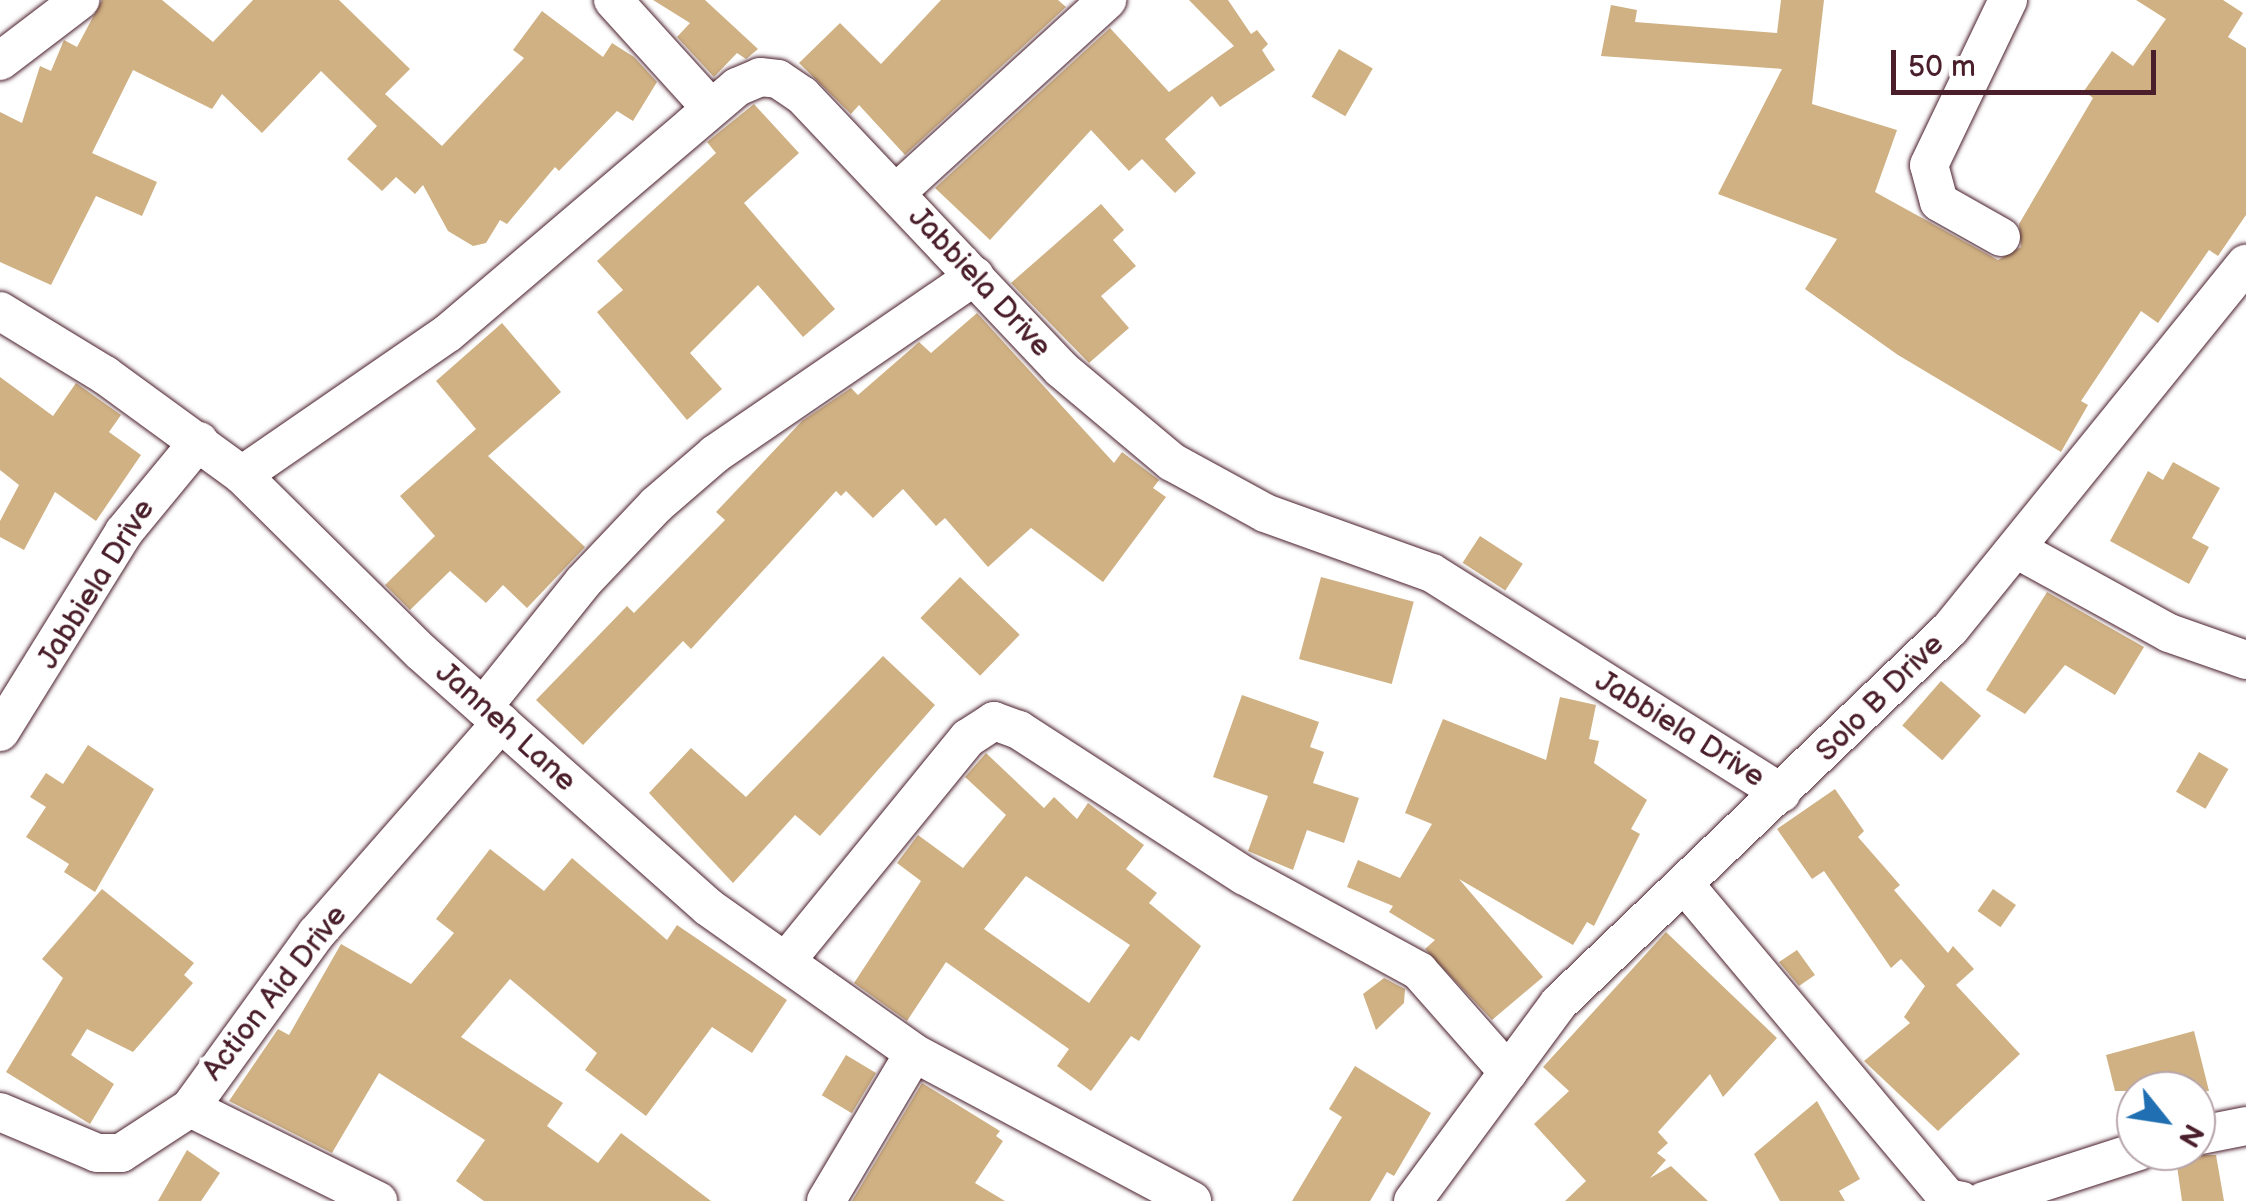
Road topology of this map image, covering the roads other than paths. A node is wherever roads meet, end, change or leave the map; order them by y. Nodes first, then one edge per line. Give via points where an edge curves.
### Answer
1 (80, 0) edge
2 (613, 0) edge
3 (1107, 0) edge
4 (2008, 0) edge
5 (0, 60) edge
6 (712, 108) junction
7 (896, 193) junction
8 (2001, 237) dead end
9 (2246, 264) edge
10 (975, 276) junction
11 (0, 311) edge
12 (199, 441) junction
13 (242, 476) junction
14 (2018, 550) junction
15 (2246, 660) edge
16 (492, 715) junction
17 (0, 732) edge
18 (1782, 793) junction
19 (1685, 885) junction
20 (786, 961) junction
21 (914, 1053) junction
22 (1508, 1072) junction
23 (190, 1108) junction
24 (0, 1112) edge
25 (2246, 1126) edge
26 (2216, 1132) edge
27 (2116, 1158) edge
28 (378, 1201) edge
29 (826, 1201) edge
30 (1192, 1201) edge
31 (1413, 1201) edge
32 (1962, 1201) edge
33 (1984, 1201) edge

1 - 5 street
2 - 6 street
3 - 7 street
4 - 8 street via 1929,165 1938,202
6 - 7 street, Jabbiela Drive via 736,86 760,77 778,80 802,94
6 - 13 street, Jabbiela Drive via 448,333
7 - 10 street, Jabbiela Drive
9 - 14 street, Solo B Drive
10 - 16 street, Action Aid Drive via 685,480 583,582
10 - 18 street, Jabbiela Drive via 1061,368 1213,490 1432,573
11 - 12 street, Janneh Lane
12 - 13 street, Janneh Lane
12 - 17 street, Jabbiela Drive via 124,532
13 - 16 street, Janneh Lane
14 - 15 street via 2169,633
14 - 18 street, Solo B Drive via 1950,630
16 - 20 street, Janneh Lane via 708,906
16 - 23 street, Action Aid Drive via 316,934
18 - 19 street, Solo B Drive
19 - 22 street, Solo B Drive via 1592,966
19 - 32 street via 1948,1198
20 - 21 street, Janneh Lane
20 - 22 street via 968,738 994,722 1019,730 1245,876 1419,971
21 - 29 street
21 - 30 street, Janneh Lane
22 - 31 street, Solo B Drive
23 - 24 street via 109,1153
23 - 28 street, Action Aid Drive
25 - 26 street
27 - 33 street

